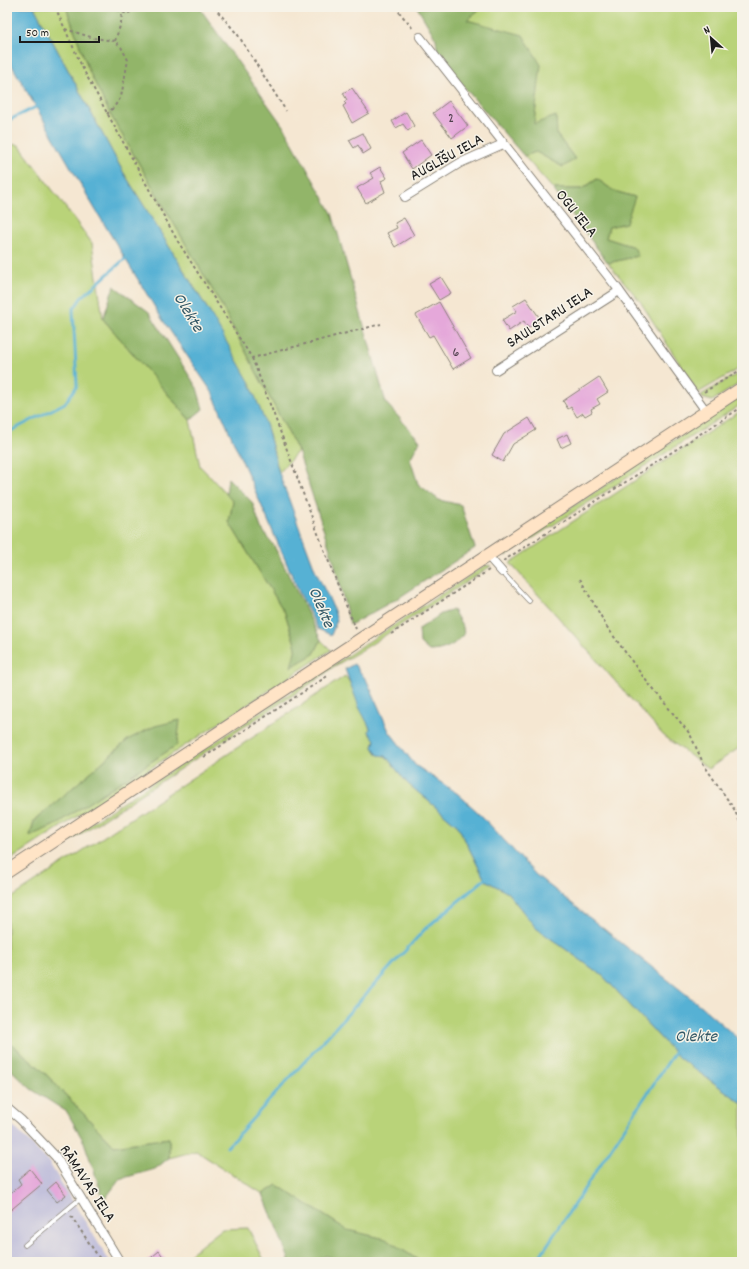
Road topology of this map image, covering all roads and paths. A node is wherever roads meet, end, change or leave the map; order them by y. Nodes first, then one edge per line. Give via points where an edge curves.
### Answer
1 (55, 7) edge
2 (112, 7) edge
3 (138, 7) edge
4 (214, 7) edge
5 (395, 7) edge
6 (122, 12) junction
7 (65, 29) junction
8 (420, 37) joint
9 (115, 40) junction
10 (286, 111) dead end
11 (107, 114) junction
12 (503, 144) junction
13 (404, 197) dead end
14 (619, 291) junction
15 (381, 324) dead end
16 (252, 358) junction
17 (496, 370) dead end
18 (742, 370) edge
19 (742, 388) edge
20 (696, 397) junction
21 (742, 407) edge
22 (706, 411) junction
23 (487, 555) junction
24 (499, 569) junction
25 (580, 579) dead end
26 (529, 601) dead end
27 (386, 637) dead end
28 (360, 638) junction
29 (330, 673) dead end
30 (199, 760) dead end
31 (742, 822) edge
32 (7, 872) edge
33 (7, 1108) edge
34 (81, 1198) junction
35 (66, 1210) junction
36 (25, 1245) dead end
37 (102, 1262) edge
38 (120, 1262) edge

1 - 7 path
2 - 6 path
3 - 6 path via 127,14
4 - 10 path via 238,35
5 - 8 path
6 - 9 path
7 - 9 path via 94,38
7 - 11 path
8 - 12 street, OGU IELA
9 - 11 path via 128,60 121,97
11 - 16 path via 177,240
12 - 13 street, AUGLĪŠU IELA via 460,163
12 - 14 street, OGU IELA
14 - 17 street, SAULSTARU IELA
14 - 20 street, OGU IELA
15 - 16 path
16 - 28 path via 291,457 328,564
18 - 20 path
19 - 22 main road
20 - 22 street, OGU IELA
21 - 24 path
22 - 23 main road
23 - 24 street
23 - 28 main road
24 - 26 lane
24 - 27 path
25 - 31 path via 607,627 644,678 690,734 704,765
28 - 32 main road
29 - 30 path
33 - 34 street, RĀMAVAS IELA via 56,1157
34 - 35 lane
34 - 38 street, RĀMAVAS IELA
35 - 36 lane
35 - 37 path

